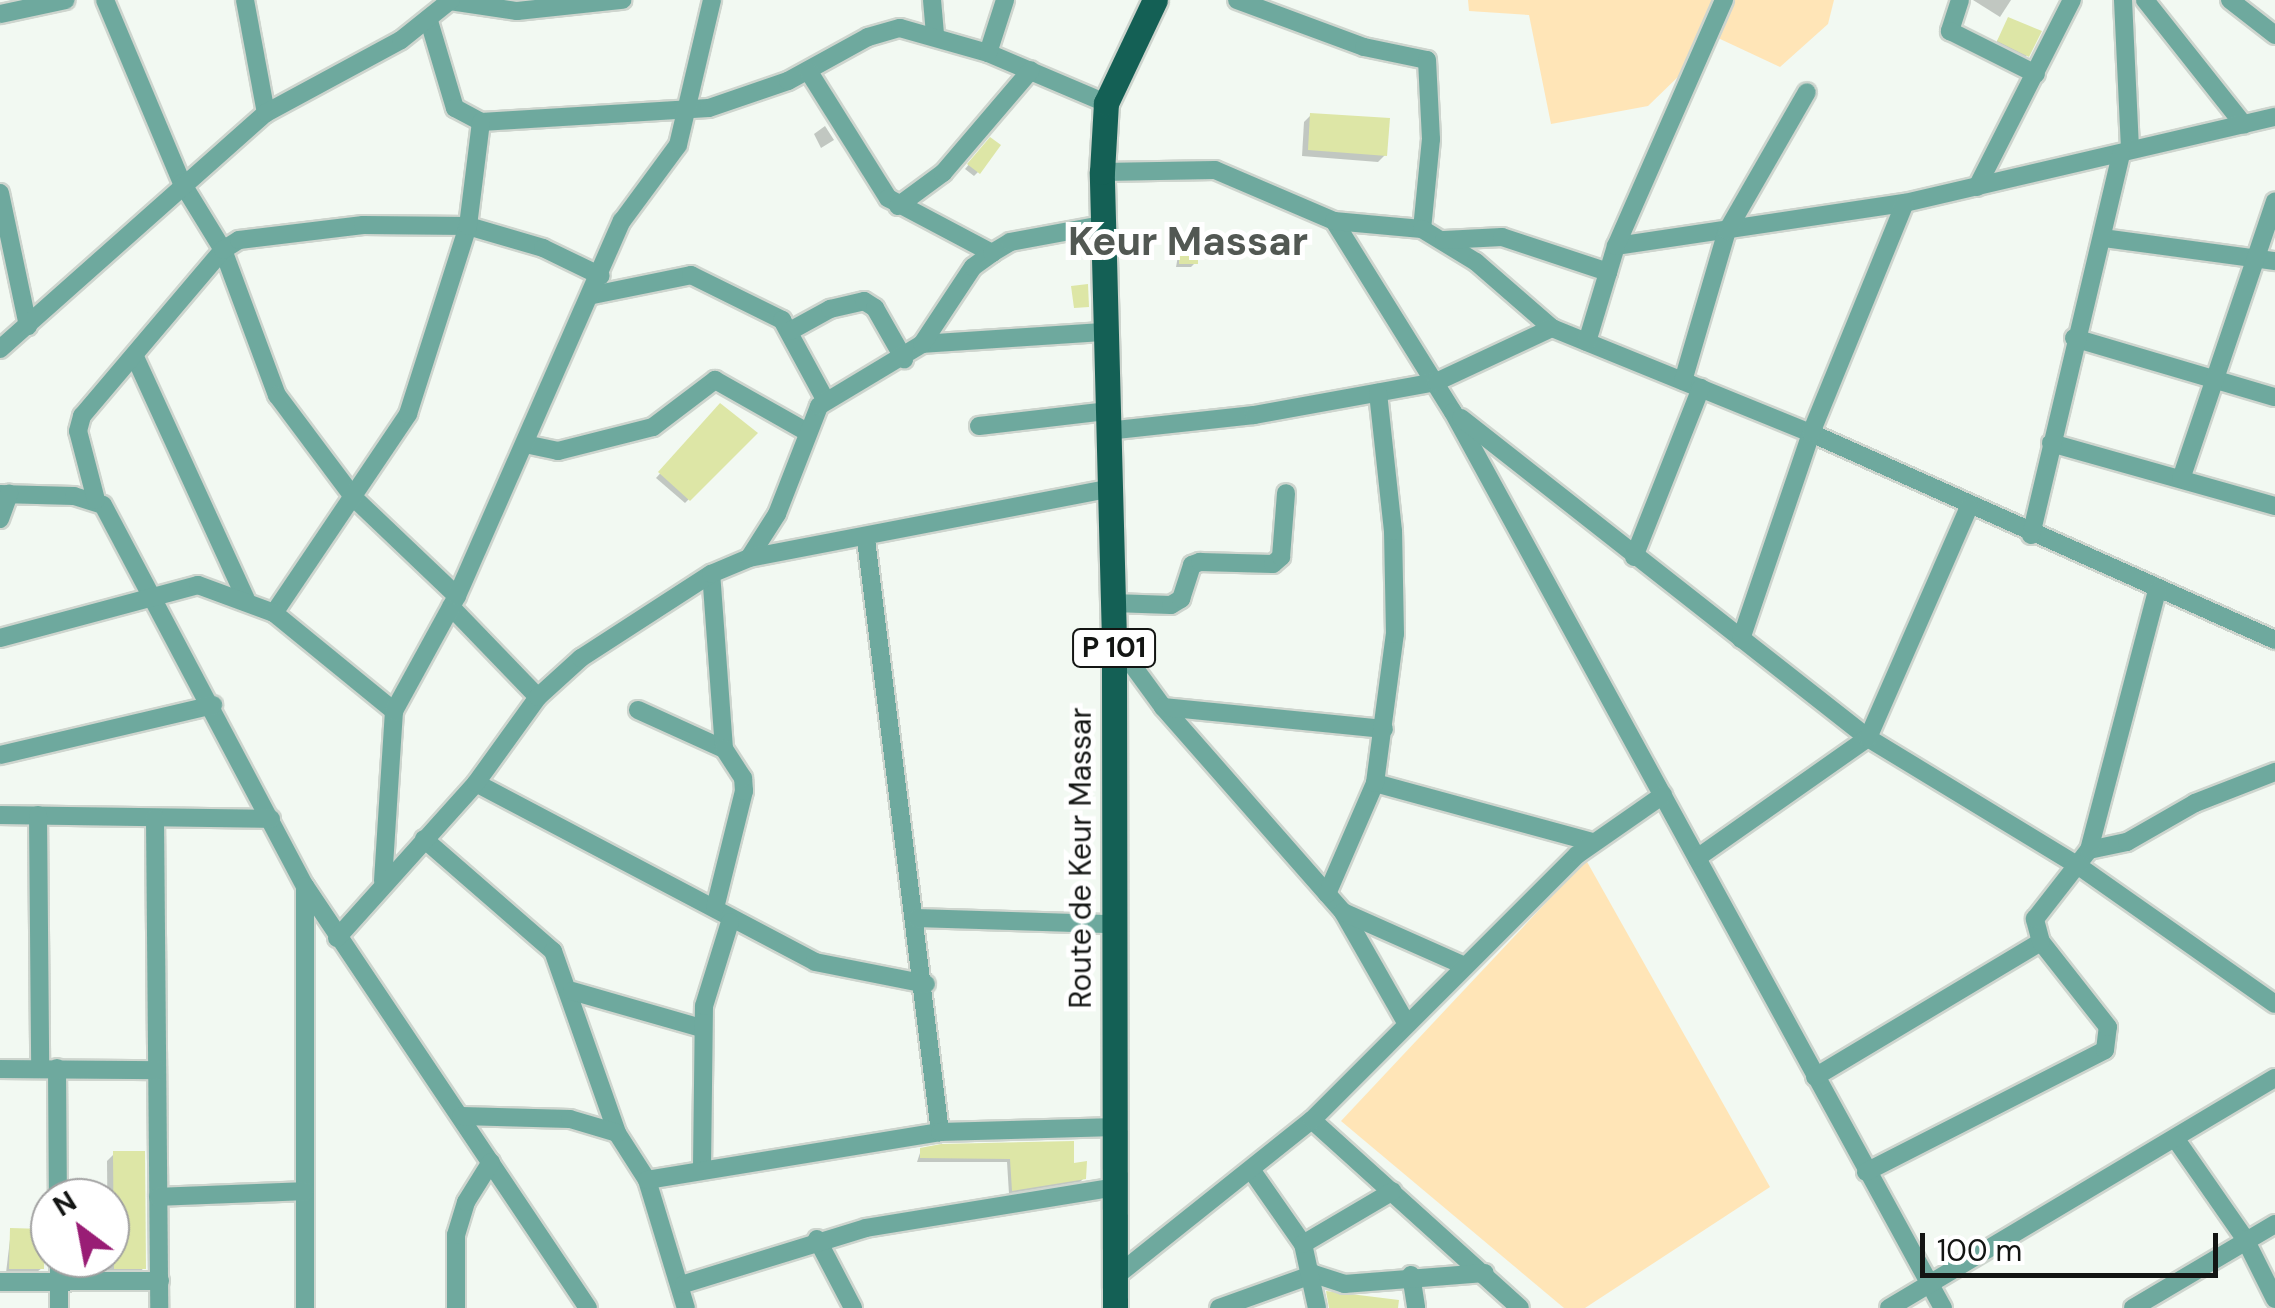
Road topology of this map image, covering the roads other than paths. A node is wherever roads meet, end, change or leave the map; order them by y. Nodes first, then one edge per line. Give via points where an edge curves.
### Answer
1 (66, 0) edge
2 (105, 0) edge
3 (245, 0) edge
4 (622, 0) edge
5 (712, 0) edge
6 (932, 0) edge
7 (1006, 0) edge
8 (1155, 0) edge
9 (1237, 0) edge
10 (1724, 0) edge
11 (1960, 0) edge
12 (2072, 0) edge
13 (2123, 0) edge
14 (2145, 0) edge
15 (2230, 0) edge
16 (450, 1) edge
17 (0, 14) edge
18 (429, 22) junction
19 (2275, 35) edge
20 (935, 37) junction
21 (988, 52) junction
22 (1031, 70) junction
23 (810, 72) junction
24 (2036, 74) junction
25 (1807, 92) dead end
26 (1106, 102) junction
27 (691, 108) junction
28 (266, 113) junction
29 (2275, 117) edge
30 (481, 122) junction
31 (2244, 125) junction
32 (2126, 151) junction
33 (1102, 172) junction
34 (182, 183) junction
35 (1977, 187) junction
36 (0, 193) edge
37 (2275, 201) edge
38 (1905, 203) junction
39 (898, 206) junction
40 (1334, 221) junction
41 (1103, 225) junction
42 (468, 226) junction
43 (1422, 229) junction
44 (1727, 231) junction
45 (2104, 238) junction
46 (1444, 240) junction
47 (1616, 246) junction
48 (222, 250) junction
49 (992, 253) junction
50 (2267, 259) edge
51 (1608, 272) junction
52 (601, 276) junction
53 (593, 295) junction
54 (28, 326) junction
55 (1552, 328) junction
56 (790, 331) junction
57 (1105, 332) junction
58 (2074, 338) junction
59 (1588, 342) junction
60 (922, 344) junction
61 (0, 349) edge
62 (135, 358) junction
63 (904, 359) junction
64 (2218, 380) junction
65 (1683, 381) junction
66 (1436, 382) junction
67 (1701, 388) junction
68 (1378, 393) junction
69 (2275, 397) edge
70 (826, 401) junction
71 (1453, 412) junction
72 (1106, 421) junction
73 (979, 426) dead end
74 (808, 432) junction
75 (1812, 432) junction
76 (2052, 443) junction
77 (526, 444) junction
78 (2181, 480) junction
79 (1109, 488) junction
80 (1286, 493) dead end
81 (5, 494) edge
82 (354, 498) junction
83 (96, 500) junction
84 (2275, 506) edge
85 (1969, 508) junction
86 (0, 519) edge
87 (2031, 534) junction
88 (866, 539) junction
89 (1634, 557) junction
90 (749, 558) junction
91 (711, 574) junction
92 (2157, 590) junction
93 (153, 597) junction
94 (246, 598) junction
95 (454, 601) junction
96 (1113, 603) junction
97 (274, 612) junction
98 (0, 638) edge
99 (1741, 639) junction
100 (1114, 640) junction
101 (2275, 640) edge
102 (538, 697) junction
103 (213, 705) junction
104 (1163, 708) junction
105 (394, 710) junction
106 (638, 710) dead end
107 (1384, 730) junction
108 (1868, 738) junction
109 (724, 749) junction
110 (0, 754) edge
111 (2275, 772) edge
112 (476, 782) junction
113 (1375, 783) junction
114 (1662, 794) junction
115 (0, 815) edge
116 (38, 816) junction
117 (154, 818) junction
118 (271, 819) junction
119 (424, 839) junction
120 (1592, 842) junction
121 (1697, 858) junction
122 (2084, 858) junction
123 (384, 882) junction
124 (305, 886) junction
125 (1326, 894) junction
126 (715, 908) junction
127 (1342, 912) junction
128 (918, 918) junction
129 (730, 922) junction
130 (1113, 924) junction
131 (337, 938) junction
132 (2041, 942) junction
133 (1465, 966) junction
134 (926, 984) junction
135 (572, 990) junction
136 (2275, 1004) edge
137 (1407, 1024) junction
138 (701, 1028) junction
139 (48, 1068) junction
140 (0, 1070) edge
141 (156, 1070) junction
142 (1815, 1077) junction
143 (2275, 1078) edge
144 (460, 1116) junction
145 (1312, 1120) junction
146 (1116, 1128) junction
147 (940, 1132) junction
148 (617, 1133) junction
149 (2177, 1142) junction
150 (491, 1162) junction
151 (702, 1168) junction
152 (1252, 1171) junction
153 (1866, 1172) junction
154 (56, 1178) edge
155 (646, 1180) junction
156 (1116, 1187) junction
157 (305, 1191) junction
158 (1393, 1192) junction
159 (158, 1197) junction
160 (2275, 1224) edge
161 (817, 1239) junction
162 (2245, 1239) junction
163 (1303, 1244) junction
164 (1486, 1272) junction
165 (1314, 1274) junction
166 (1411, 1275) junction
167 (1115, 1277) junction
168 (59, 1278) edge
169 (160, 1281) junction
170 (0, 1282) edge
171 (59, 1282) junction
172 (1925, 1283) junction
173 (684, 1284) junction
174 (2275, 1300) edge
175 (1240, 1304) edge
176 (59, 1308) edge
177 (160, 1308) edge
178 (305, 1308) edge
179 (456, 1308) edge
180 (588, 1308) edge
181 (686, 1308) edge
182 (854, 1308) edge
183 (1115, 1308) edge
184 (1220, 1308) edge
185 (1317, 1308) edge
186 (1416, 1308) edge
187 (1520, 1308) edge
188 (1889, 1308) edge
189 (1942, 1308) edge
190 (2132, 1308) edge

1 - 17 street
2 - 34 street
3 - 28 street
4 - 16 street via 517,11
5 - 27 street
6 - 20 street
7 - 21 street
8 - 26 main road, Route de Keur Massar / P 101
9 - 43 street via 1364,47 1427,60 1431,139
10 - 47 street
11 - 24 street via 1950,31
12 - 24 street
13 - 32 street
14 - 31 street
15 - 19 street
16 - 18 street
18 - 28 street
18 - 30 street via 455,108
20 - 21 street
20 - 23 street via 882,30
21 - 22 street
22 - 26 street
22 - 39 street via 943,173
23 - 27 street via 730,102
23 - 39 street via 874,181
24 - 35 street
25 - 44 street
26 - 33 main road, Route de Keur Massar / P 101
27 - 30 street
27 - 52 street via 678,145 622,220
28 - 34 street
29 - 31 street
30 - 42 street
31 - 32 street
32 - 35 street
32 - 45 street
33 - 40 street via 1215,170
33 - 41 main road, Route de Keur Massar / P 101
34 - 48 street
34 - 54 street
35 - 38 street
36 - 54 street
37 - 50 street
38 - 44 street
38 - 75 street
39 - 49 street
40 - 43 street
40 - 66 street
41 - 49 street via 1010,242
41 - 57 main road, Route de Keur Massar / P 101
42 - 48 street via 260,234
42 - 52 street via 543,248
42 - 82 street via 408,414
43 - 46 street
44 - 47 street
44 - 65 street
45 - 50 street
45 - 58 street
46 - 51 street via 1502,237
46 - 55 street
47 - 51 street
48 - 62 street
48 - 82 street via 277,395
49 - 60 street via 961,283
50 - 64 street
51 - 59 street
52 - 53 street
53 - 56 street via 681,273 772,312
53 - 77 street
54 - 61 street
55 - 59 street
55 - 66 street
56 - 63 street via 830,309 864,301 875,308
56 - 70 street
57 - 60 street
57 - 72 main road, Route de Keur Massar / P 101
58 - 64 street
58 - 76 street
59 - 65 street
60 - 63 street
62 - 83 street via 82,416 78,430
62 - 94 street
63 - 70 street
64 - 69 street
64 - 78 street
65 - 67 street
66 - 68 street
66 - 71 street
67 - 75 street
67 - 89 street
68 - 72 street
68 - 107 street via 1396,597
70 - 74 street
71 - 89 street
71 - 114 street
72 - 73 street
72 - 79 main road, Route de Keur Massar / P 101
74 - 77 street via 715,380 653,428 558,451
74 - 90 street via 777,514
75 - 85 street
75 - 99 street
76 - 78 street
76 - 87 street
77 - 95 street
78 - 84 street
79 - 88 street
79 - 96 main road, Route de Keur Massar / P 101
80 - 96 street via 1281,557 1273,564 1200,562 1171,606
81 - 83 street
81 - 86 street
82 - 95 street
82 - 97 street
83 - 93 street
85 - 87 street
85 - 108 street
87 - 92 street
88 - 90 street
88 - 128 street
89 - 99 street
90 - 91 street
91 - 102 street via 581,658
91 - 109 street
92 - 101 street
92 - 122 street
93 - 94 street via 198,585
93 - 98 street
93 - 103 street
94 - 97 street
95 - 102 street
95 - 105 street
96 - 100 main road, Route de Keur Massar / P 101
97 - 105 street
99 - 108 street
100 - 104 street
100 - 130 main road, Route de Keur Massar / P 101
102 - 112 street
103 - 110 street
103 - 118 street
104 - 107 street
104 - 125 street
105 - 123 street
106 - 109 street
107 - 113 street
108 - 121 street
108 - 122 street
109 - 126 street via 744,791
111 - 122 street
112 - 119 street
112 - 126 street
113 - 120 street
113 - 125 street
114 - 120 street
114 - 121 street
115 - 116 street
116 - 117 street
116 - 139 street
117 - 118 street
117 - 141 street
118 - 124 street
119 - 123 street
119 - 135 street via 534,929 554,951
120 - 133 street
121 - 142 street
122 - 132 street via 2034,918
122 - 136 street
123 - 131 street
124 - 131 street
124 - 157 street
125 - 127 street
126 - 129 street
127 - 133 street
127 - 137 street
128 - 130 street
128 - 134 street
129 - 134 street via 815,962
129 - 138 street
130 - 146 main road, Route de Keur Massar / P 101
131 - 144 street
132 - 142 street
132 - 153 street via 2108,1028 2105,1050
133 - 137 street
134 - 147 street
135 - 138 street
135 - 148 street
137 - 145 street
138 - 151 street
139 - 140 street
139 - 141 street
139 - 154 street
141 - 159 street
142 - 153 street
143 - 149 street
144 - 148 street via 570,1120
144 - 150 street
145 - 152 street
145 - 158 street
146 - 147 street
146 - 156 main road, Route de Keur Massar / P 101
147 - 151 street
148 - 155 street
149 - 162 street
149 - 172 street
150 - 179 street via 466,1202 456,1235
150 - 180 street
151 - 155 street
152 - 163 street
152 - 167 street
153 - 172 street
155 - 173 street
156 - 161 street
156 - 167 main road, Route de Keur Massar / P 101
157 - 159 street
157 - 178 street
158 - 163 street
158 - 164 street
159 - 169 street
160 - 162 street
161 - 173 street
161 - 182 street
162 - 174 street
162 - 190 street
163 - 165 street
164 - 166 street
164 - 187 street
165 - 166 street via 1344,1284
165 - 175 street
165 - 185 street
166 - 186 street
167 - 183 main road, Route de Keur Massar / P 101
168 - 171 street
169 - 171 street
169 - 177 street
170 - 171 street
171 - 176 street
172 - 188 street
172 - 189 street
173 - 181 street
175 - 184 street

